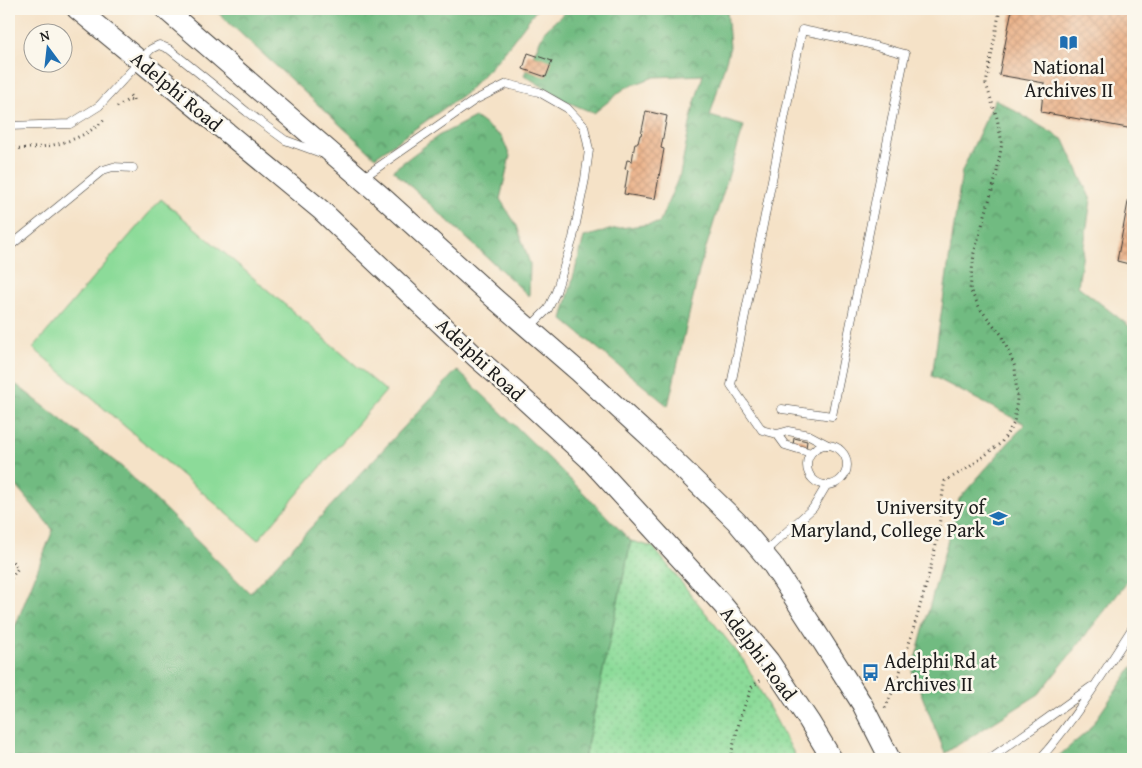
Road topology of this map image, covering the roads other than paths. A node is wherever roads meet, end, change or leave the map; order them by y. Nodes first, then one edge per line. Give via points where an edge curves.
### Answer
1 (77, 9) edge
2 (165, 9) edge
3 (141, 61) junction
4 (9, 126) edge
5 (340, 161) junction
6 (133, 168) dead end
7 (361, 179) junction
8 (9, 247) edge
9 (529, 328) junction
10 (782, 409) dead end
11 (777, 434) junction
12 (828, 445) junction
13 (810, 453) junction
14 (826, 486) junction
15 (763, 553) junction
16 (1133, 627) edge
17 (1096, 683) junction
18 (832, 759) edge
19 (890, 759) edge
20 (989, 759) edge
21 (1040, 759) edge

1 - 3 main road, Adelphi Road
2 - 5 main road
3 - 4 lane via 99,106 70,124
3 - 5 lane via 159,44 169,49 285,140
3 - 18 main road, Adelphi Road via 320,210 589,459 722,604 774,668
5 - 7 main road
6 - 8 lane via 103,170
7 - 9 main road
7 - 9 lane via 475,100 507,84 539,92 567,108 584,126 589,150 585,179 573,238 556,292 548,309
9 - 15 main road via 652,439 736,521
10 - 11 lane via 832,416 906,54 802,30 731,385 762,430
11 - 12 lane via 788,431 809,435
11 - 13 lane via 785,445
12 - 13 lane
12 - 14 lane via 842,451 848,466 841,480
13 - 14 lane via 806,462 807,472 813,481
14 - 15 lane via 813,508
15 - 19 main road via 862,704
16 - 17 lane
17 - 20 lane
17 - 21 lane

